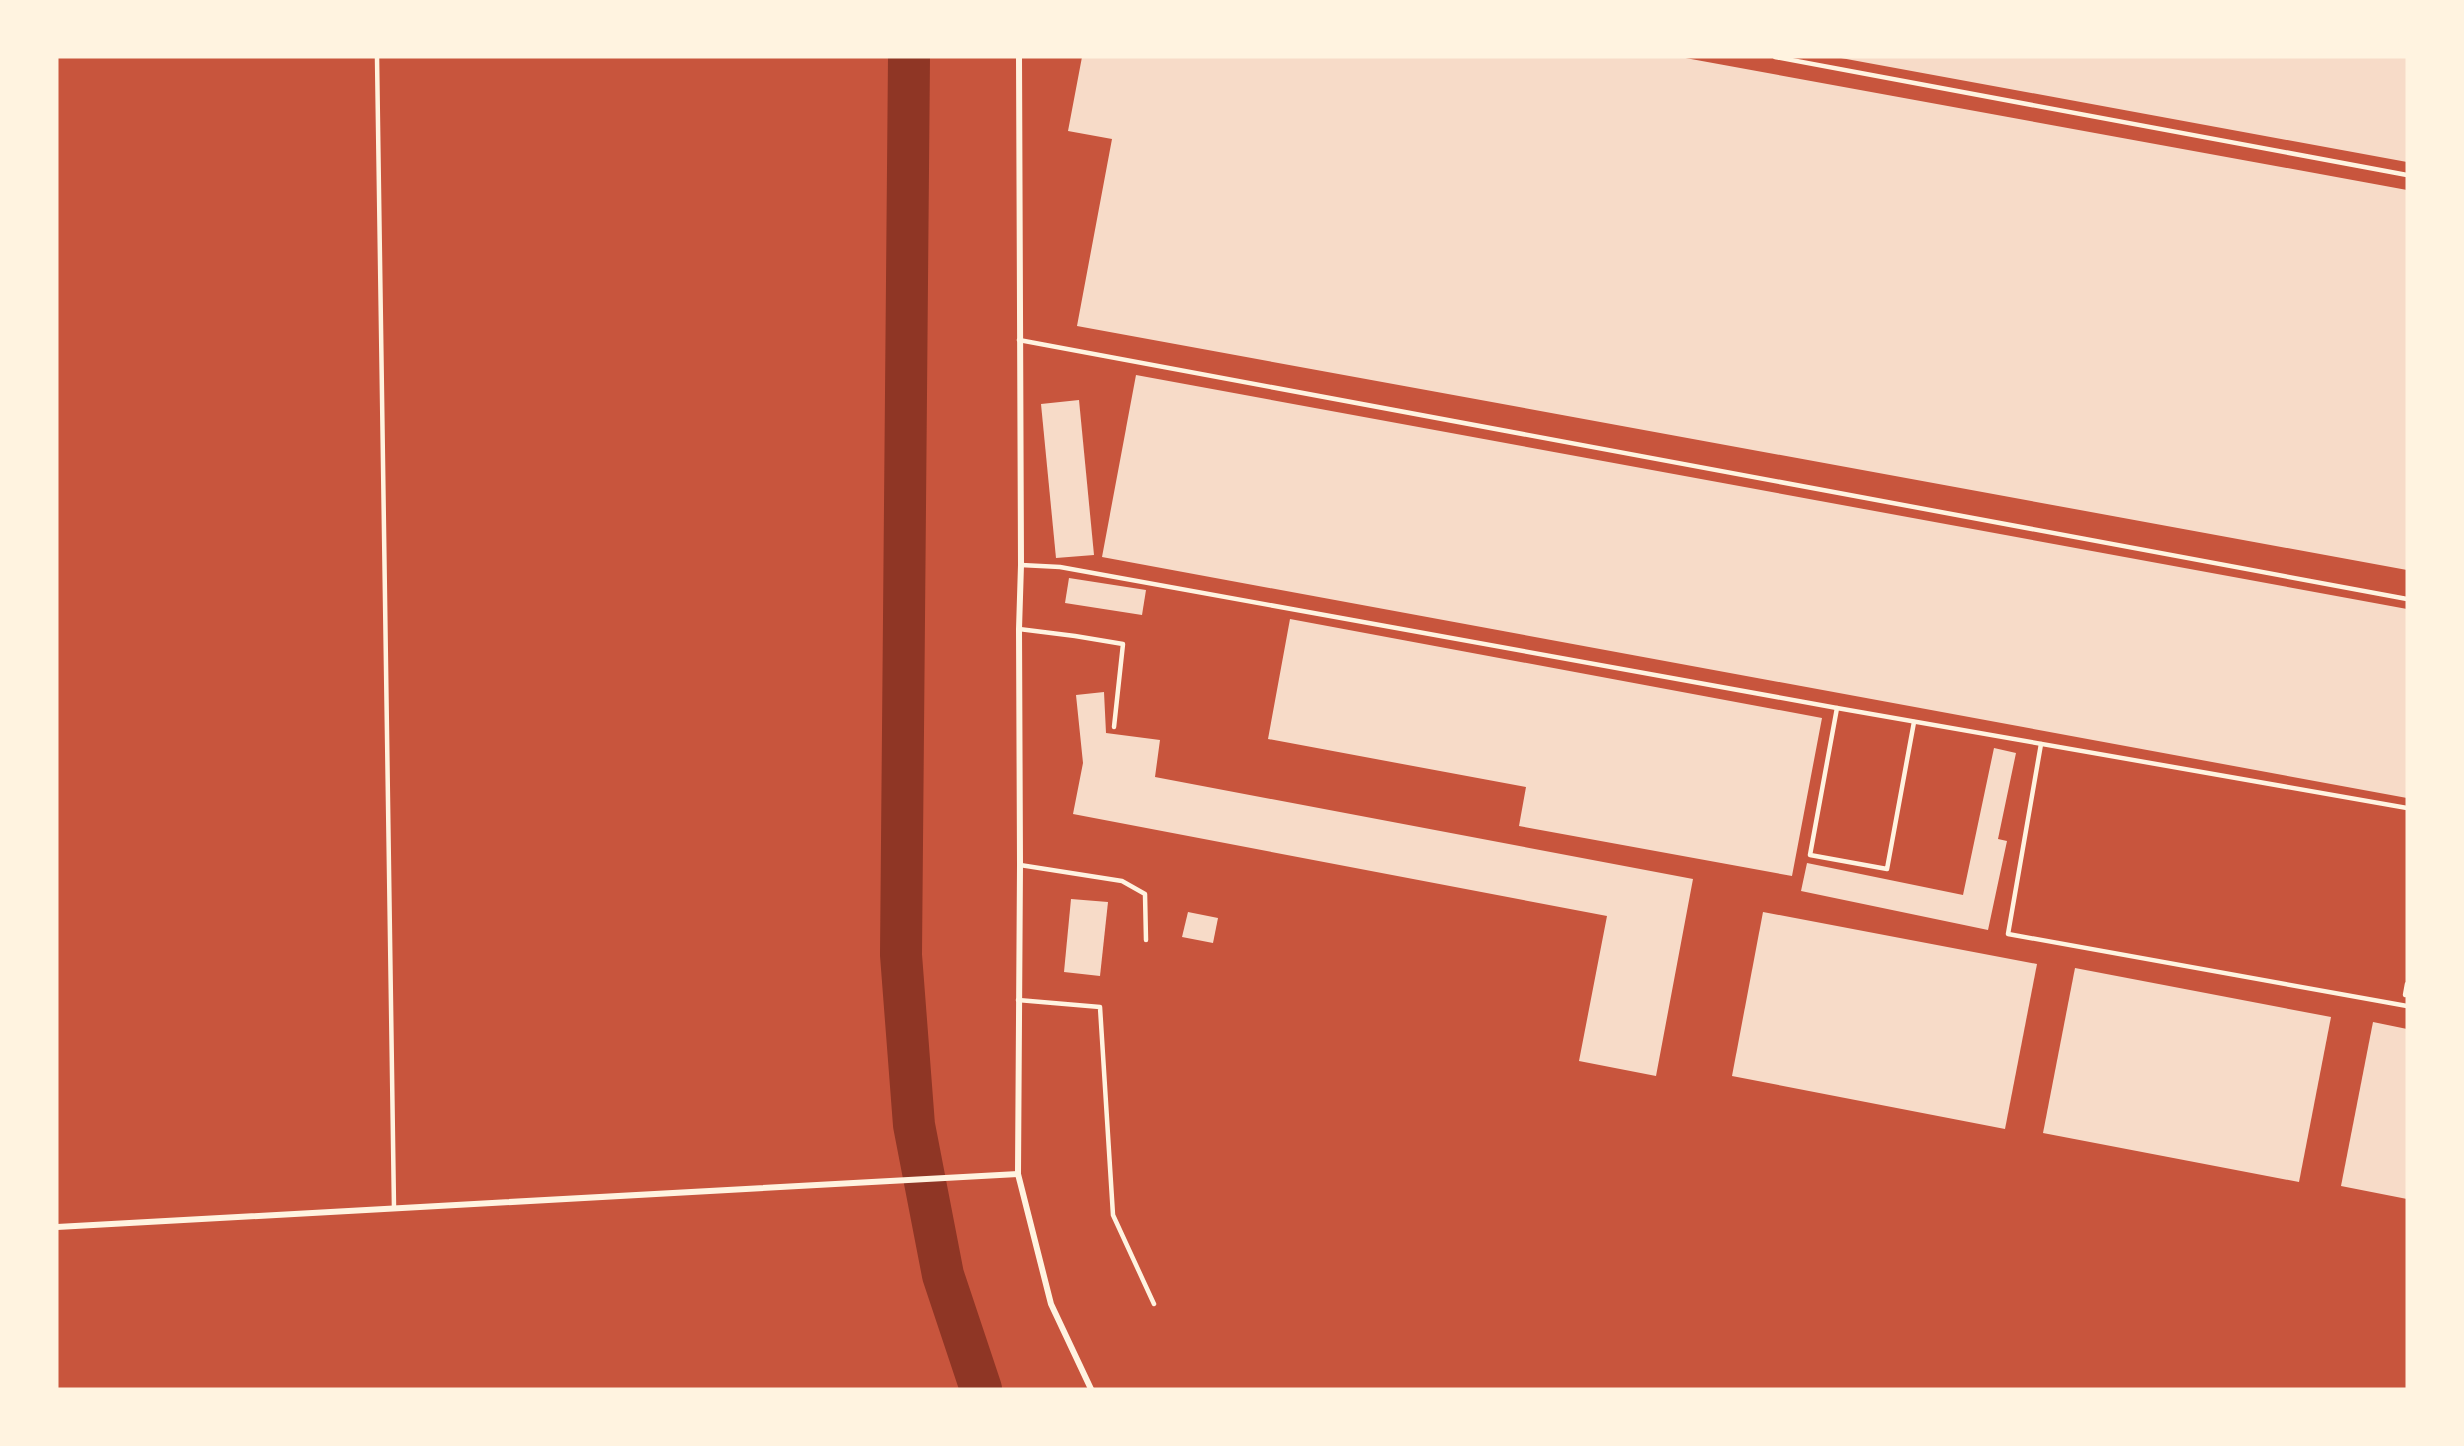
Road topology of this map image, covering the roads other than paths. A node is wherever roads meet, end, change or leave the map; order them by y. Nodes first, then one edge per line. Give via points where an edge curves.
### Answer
1 (377, 57) edge
2 (1019, 57) edge
3 (1775, 57) edge
4 (2407, 175) edge
5 (1019, 340) junction
6 (1021, 565) junction
7 (2407, 599) edge
8 (1019, 629) junction
9 (1837, 708) junction
10 (1914, 722) junction
11 (1114, 727) dead end
12 (2042, 744) junction
13 (2407, 808) edge
14 (1020, 865) junction
15 (1146, 940) dead end
16 (2407, 984) edge
17 (2405, 994) dead end
18 (1018, 1000) junction
19 (2407, 1006) edge
20 (1018, 1174) junction
21 (394, 1208) junction
22 (57, 1227) edge
23 (1154, 1304) dead end
24 (1091, 1389) edge

1 - 21 lane
2 - 5 street
3 - 4 lane
5 - 6 street
5 - 7 lane
6 - 8 street
6 - 9 lane via 1060,567
8 - 11 lane via 1123,644
8 - 14 street
9 - 10 lane
9 - 10 lane via 1810,855 1887,869
10 - 12 lane
12 - 13 lane
12 - 19 lane via 2008,934
14 - 15 lane via 1122,880 1145,894
14 - 18 street
16 - 17 lane
18 - 20 street
18 - 23 lane via 1100,1007 1113,1215
20 - 21 street
20 - 24 street via 1051,1304
21 - 22 street

